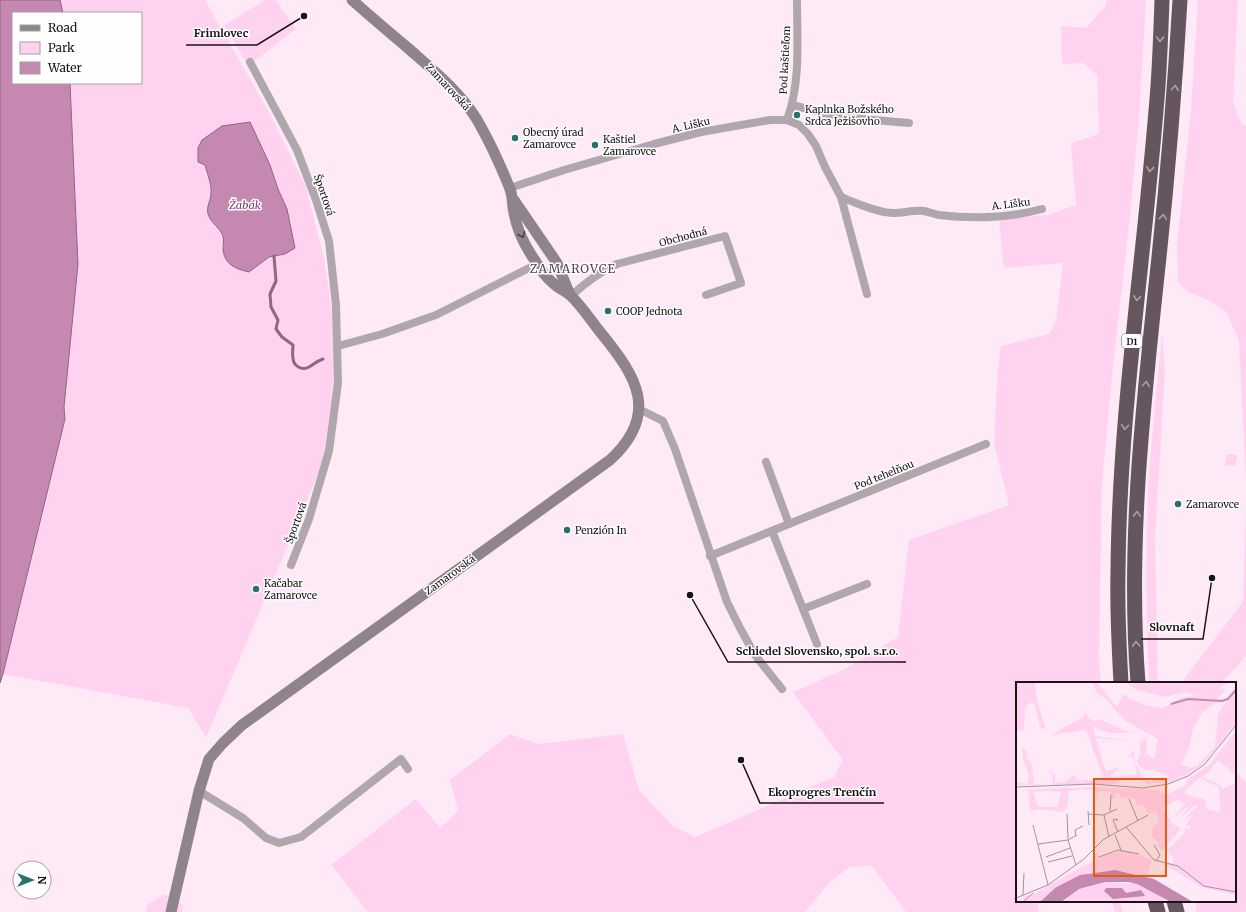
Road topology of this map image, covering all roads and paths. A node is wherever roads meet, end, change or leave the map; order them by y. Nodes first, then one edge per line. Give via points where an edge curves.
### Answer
1 (352, 0) edge
2 (798, 0) edge
3 (1162, 0) edge
4 (1180, 0) edge
5 (250, 62) dead end
6 (792, 105) junction
7 (787, 120) junction
8 (909, 123) dead end
9 (511, 193) junction
10 (841, 197) junction
11 (1042, 209) dead end
12 (536, 264) junction
13 (706, 294) dead end
14 (867, 294) dead end
15 (570, 296) junction
16 (338, 346) junction
17 (639, 410) junction
18 (986, 444) dead end
19 (766, 462) dead end
20 (789, 524) junction
21 (772, 531) junction
22 (710, 556) junction
23 (291, 565) dead end
24 (867, 584) dead end
25 (804, 609) junction
26 (817, 644) dead end
27 (1121, 682) edge
28 (1138, 682) edge
29 (782, 689) dead end
30 (408, 769) dead end
31 (199, 791) junction
32 (1155, 902) edge
33 (1174, 902) edge
34 (171, 912) edge
35 (1158, 912) edge
36 (1177, 912) edge

1 - 9 main road, Zamarovská via 438,74 458,95 476,118
2 - 6 street, Pod kaštieľom via 796,80
3 -> 27 highway, D1 via 1158,85 1123,444 1118,573
28 -> 4 highway, D1 via 1135,574 1141,444 1175,84
5 - 16 street, Športová via 297,150 327,233
6 - 7 street, Pod kaštieľom
6 - 8 street via 850,118
7 - 9 street, A. Lišku via 770,120 701,132 654,144 564,170
7 - 10 street via 799,125 808,134
9 -> 12 main road, Zamarovská via 514,213 522,236
9 - 15 main road, Zamarovská via 557,263
10 - 11 street, A. Lišku via 892,213 922,211 957,216 994,217
10 - 14 street
12 - 15 main road, Zamarovská via 552,282
12 - 16 street via 436,315
13 - 15 street, Obchodná via 741,283 724,236 617,264 590,279
15 - 17 main road, Zamarovská via 627,369 637,389
16 - 23 street, Športová via 338,383 328,451 309,519
17 - 22 street via 663,421 675,449
17 - 31 main road, Zamarovská via 630,436 610,460 242,725 209,759
18 - 20 street, Pod tehelňou
19 - 20 street
20 - 21 street, Pod tehelňou
21 - 22 street, Pod tehelňou
21 - 25 street
22 - 29 street via 740,628 755,655
24 - 25 street
25 - 26 street
30 - 31 street via 401,759 301,837 279,844 266,838 243,818
31 - 34 main road, Zamarovská
32 - 35 highway
33 - 36 highway

